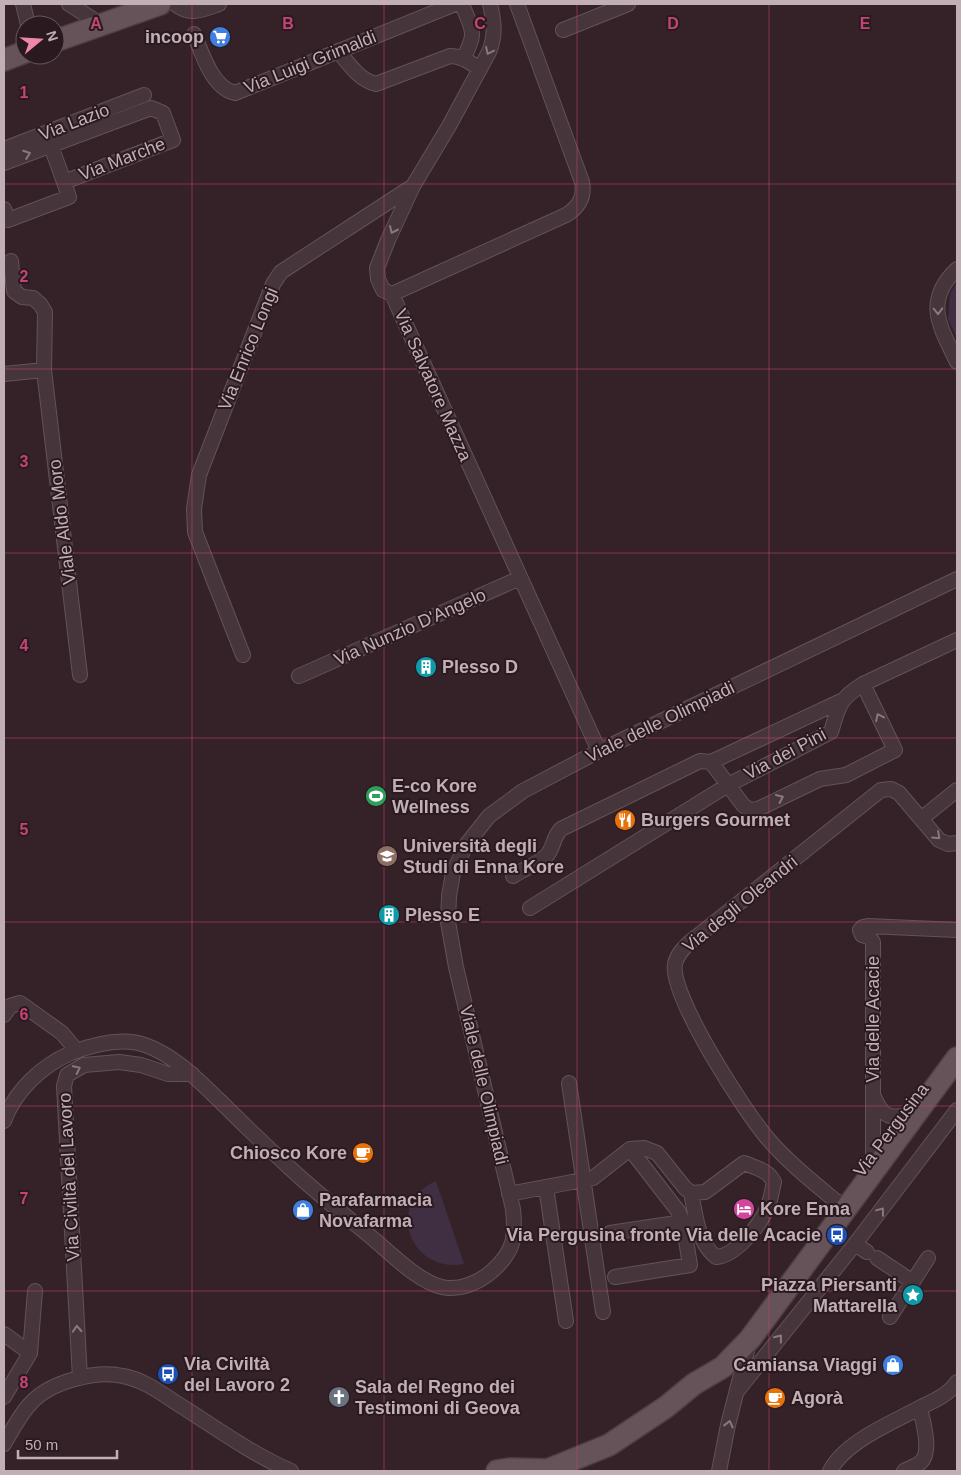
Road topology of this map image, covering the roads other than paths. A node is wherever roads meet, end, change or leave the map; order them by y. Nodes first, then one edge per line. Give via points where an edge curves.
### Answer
1 (69, 4) edge
2 (160, 4) edge
3 (176, 4) edge
4 (219, 4) edge
5 (455, 4) edge
6 (462, 4) edge
7 (490, 4) edge
8 (517, 4) edge
9 (628, 4) edge
10 (102, 25) junction
11 (563, 30) dead end
12 (194, 34) dead end
13 (65, 38) edge
14 (338, 51) junction
15 (462, 59) junction
16 (480, 69) junction
17 (144, 95) dead end
18 (51, 146) junction
19 (4, 149) edge
20 (4, 163) edge
21 (64, 182) junction
22 (413, 186) junction
23 (6, 214) edge
24 (11, 261) dead end
25 (957, 268) edge
26 (392, 294) junction
27 (957, 362) edge
28 (44, 370) junction
29 (4, 374) edge
30 (520, 578) junction
31 (957, 579) edge
32 (957, 640) edge
33 (243, 656) dead end
34 (80, 675) dead end
35 (299, 676) dead end
36 (863, 684) junction
37 (841, 701) junction
38 (599, 751) junction
39 (711, 762) junction
40 (728, 785) junction
41 (957, 790) edge
42 (921, 819) junction
43 (957, 844) edge
44 (513, 876) dead end
45 (530, 908) dead end
46 (957, 930) edge
47 (4, 1014) edge
48 (957, 1041) edge
49 (77, 1051) junction
50 (957, 1058) edge
51 (192, 1074) junction
52 (568, 1083) dead end
53 (873, 1094) junction
54 (957, 1112) edge
55 (901, 1116) junction
56 (4, 1121) edge
57 (630, 1149) junction
58 (873, 1153) junction
59 (583, 1180) junction
60 (546, 1187) junction
61 (691, 1193) junction
62 (509, 1194) junction
63 (837, 1202) junction
64 (683, 1222) junction
65 (610, 1233) dead end
66 (866, 1252) junction
67 (928, 1258) dead end
68 (615, 1277) dead end
69 (913, 1282) junction
70 (35, 1291) dead end
71 (603, 1312) dead end
72 (890, 1317) dead end
73 (566, 1321) dead end
74 (4, 1334) edge
75 (750, 1339) junction
76 (30, 1353) junction
77 (80, 1378) junction
78 (957, 1382) edge
79 (694, 1384) junction
80 (738, 1390) junction
81 (4, 1397) edge
82 (920, 1408) junction
83 (4, 1444) edge
84 (286, 1470) edge
85 (548, 1470) edge
86 (497, 1471) edge
87 (719, 1471) edge
88 (830, 1471) edge
89 (904, 1471) edge

1 - 10 street
2 - 10 main road
3 - 4 street via 193,12
5 - 14 street, Via Luigi Grimaldi
6 - 15 street via 473,34
7 -> 16 street, Via Enrico Longi via 495,26 494,42
8 - 26 street, Via Salvatore Mazza via 584,194 574,210 566,215
9 - 11 street
10 - 13 main road
12 - 14 street, Via Luigi Grimaldi via 211,75 235,93
14 - 15 street via 367,82 376,84 450,56
15 - 16 street
16 - 22 street, Via Enrico Longi
17 - 19 street, Via Lazio
20 -> 18 street
18 - 21 street
18 - 21 street, Via Marche via 151,108 163,113 173,140
21 - 23 street, Via Marche via 70,197
22 -> 26 street via 377,268 383,290
22 - 33 street, Via Enrico Longi via 281,272 273,284 199,475 194,509 195,532
24 - 28 street via 14,291 22,297 33,298 45,312
25 -> 27 street via 947,278 937,308 939,324
26 - 30 street, Via Salvatore Mazza
28 - 29 street
28 - 34 street, Viale Aldo Moro
30 - 35 street, Via Nunzio D'Angelo
30 - 38 street, Via Salvatore Mazza
31 - 38 street, Viale delle Olimpiadi
32 - 36 street
36 - 37 street
40 -> 36 street via 743,805 750,810 758,809 820,779 846,775 895,750
37 - 39 street
37 - 40 street, Via dei Pini via 831,732
38 - 62 street, Viale delle Olimpiadi via 523,791 489,816 458,859 450,885 448,922 456,967
39 - 40 street, Via dei Pini
39 - 44 street via 700,761 561,830 555,835 546,857
40 - 45 street, Via dei Pini
41 - 42 street
42 -> 43 street, Via degli Oleandri via 939,840
42 - 63 street, Via degli Oleandri via 899,793 881,790 690,942 675,964 676,982 721,1072 768,1140
46 - 53 street, Via delle Acacie via 868,926 860,930 873,942
47 - 49 street via 10,1006 20,1003 62,1034
48 - 55 main road, Via Pergusina
49 - 51 street, Viale delle Olimpiadi via 105,1043 144,1044
49 - 56 street, Viale delle Olimpiadi via 30,1080 10,1106
50 - 75 main road, Via Pergusina
51 - 62 street, Viale delle Olimpiadi via 292,1170 396,1259 442,1287 456,1288 475,1283 489,1274 510,1251 515,1225
77 -> 51 street, Via Civiltà del Lavoro via 64,1086 67,1075 84,1066 119,1062 168,1074
52 - 59 street
53 - 55 street via 884,1114
53 - 58 street
66 -> 54 street
55 - 58 main road, Via Pergusina
57 - 59 street via 592,1178
57 - 61 street via 644,1148 657,1153
57 - 64 street
58 - 63 main road, Via Pergusina
59 - 60 street
59 - 71 street
60 - 62 street
60 - 73 street
61 - 61 street via 706,1192 744,1163 763,1170 774,1182 768,1206 750,1235 723,1256 716,1257 710,1253 699,1232
63 - 79 main road, Via Pergusina via 757,1308
64 - 65 street
64 - 68 street via 690,1265
66 - 69 street
80 -> 66 street
67 - 69 street
69 - 72 street
70 - 76 street
74 - 76 street
75 - 79 main road, Via Pergusina via 723,1367
75 - 80 street
76 - 81 street
77 - 83 street via 59,1384 30,1403
77 - 84 street via 103,1374 134,1379
78 - 82 street via 952,1389
79 - 85 main road, Via Pergusina via 609,1445
87 -> 80 street
82 - 88 street via 843,1452
82 - 89 street via 926,1440 925,1456 922,1462
85 - 86 main road, Via Pergusina

